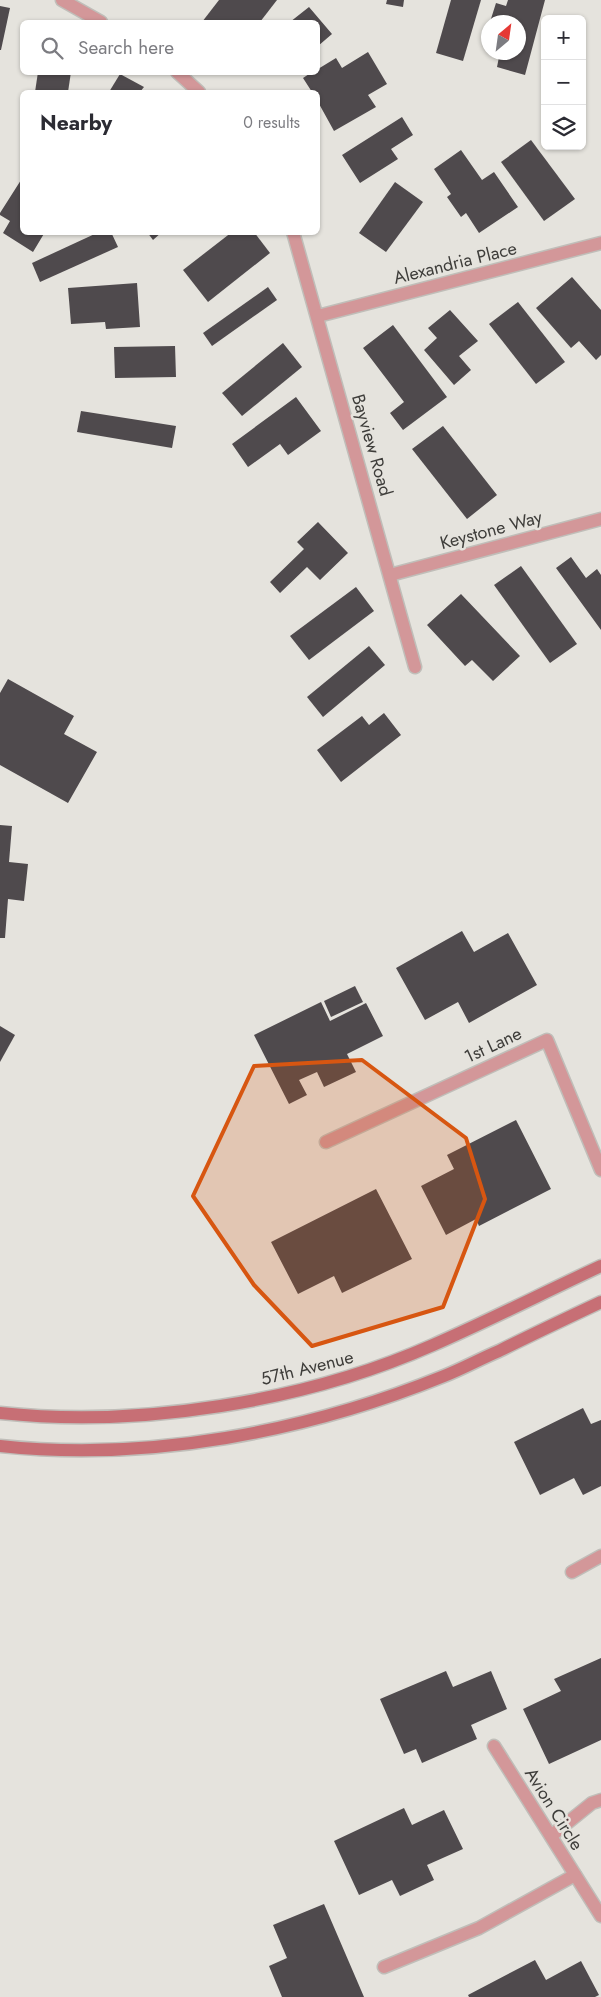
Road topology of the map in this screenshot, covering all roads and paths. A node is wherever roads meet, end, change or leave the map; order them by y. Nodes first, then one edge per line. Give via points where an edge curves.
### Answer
1 (62, 0) edge
2 (97, 20) edge
3 (180, 75) edge
4 (197, 90) edge
5 (294, 235) edge
6 (601, 243) edge
7 (318, 316) junction
8 (601, 519) edge
9 (390, 575) junction
10 (415, 667) dead end
11 (326, 1142) dead end
12 (601, 1170) edge
13 (601, 1266) edge
14 (601, 1302) edge
15 (0, 1413) edge
16 (0, 1446) edge
17 (601, 1556) edge
18 (572, 1572) dead end
19 (494, 1746) dead end
20 (601, 1800) edge
21 (551, 1836) junction
22 (575, 1875) junction
23 (601, 1916) edge
24 (384, 1967) dead end

1 - 2 street
3 - 4 street
5 - 7 street, Bayview Road
6 - 7 street, Alexandria Place
7 - 9 street, Bayview Road
8 - 9 street, Keystone Way
9 - 10 street, Bayview Road
11 - 12 street, 1st Lane via 547,1040
13 - 15 street, 57th Avenue via 432,1346 360,1372 286,1393 191,1410 96,1417
14 - 16 street via 445,1376 370,1404 293,1425 196,1443 96,1450
17 - 18 street
19 - 21 street, Avion Circle
20 - 21 street
21 - 22 street, Avion Circle
22 - 23 street, Avion Circle
22 - 24 street via 479,1928

